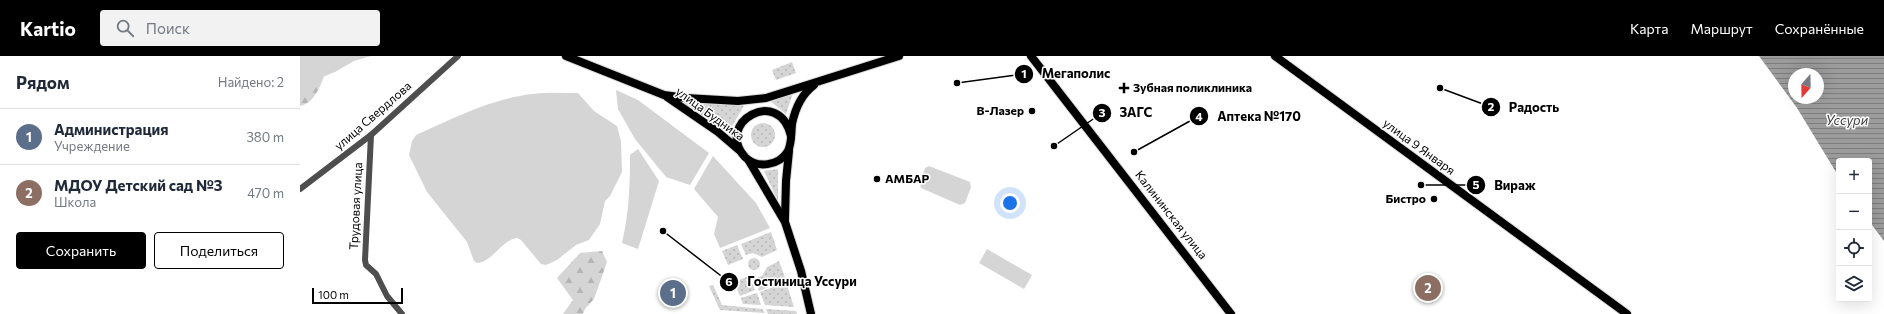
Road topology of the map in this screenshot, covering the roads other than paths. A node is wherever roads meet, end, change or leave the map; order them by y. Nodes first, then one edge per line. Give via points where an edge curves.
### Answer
1 (458, 56) edge
2 (566, 56) edge
3 (899, 56) edge
4 (1031, 56) edge
5 (1275, 56) edge
6 (816, 83) junction
7 (664, 95) junction
8 (770, 96) junction
9 (738, 101) junction
10 (761, 111) junction
11 (371, 135) junction
12 (791, 136) junction
13 (790, 146) junction
14 (741, 152) junction
15 (747, 159) junction
16 (300, 190) edge
17 (785, 222) junction
18 (402, 314) edge
19 (811, 314) edge
20 (1232, 314) edge
21 (1627, 314) edge

1 - 11 street, улица Свердлова
2 - 7 main road
3 - 6 main road
4 - 20 main road, Калининская улица
5 - 21 main road, улица 9 Января
6 - 8 main road
6 - 12 main road via 808,89 799,104
7 - 9 main road
7 - 14 main road, улица Будника via 718,132
8 - 9 main road
8 - 10 main road
9 - 10 main road
10 - 12 main road via 778,114 789,127
10 - 14 main road via 748,116 740,126 737,135
11 - 16 street, улица Свердлова
11 - 18 street, Трудовая улица via 365,260 366,265 376,274 387,296
12 - 13 main road
13 - 15 main road via 781,159 773,163 760,164
13 - 17 main road
14 - 15 main road
15 - 17 main road, улица Будника
17 - 19 main road, улица Будника

